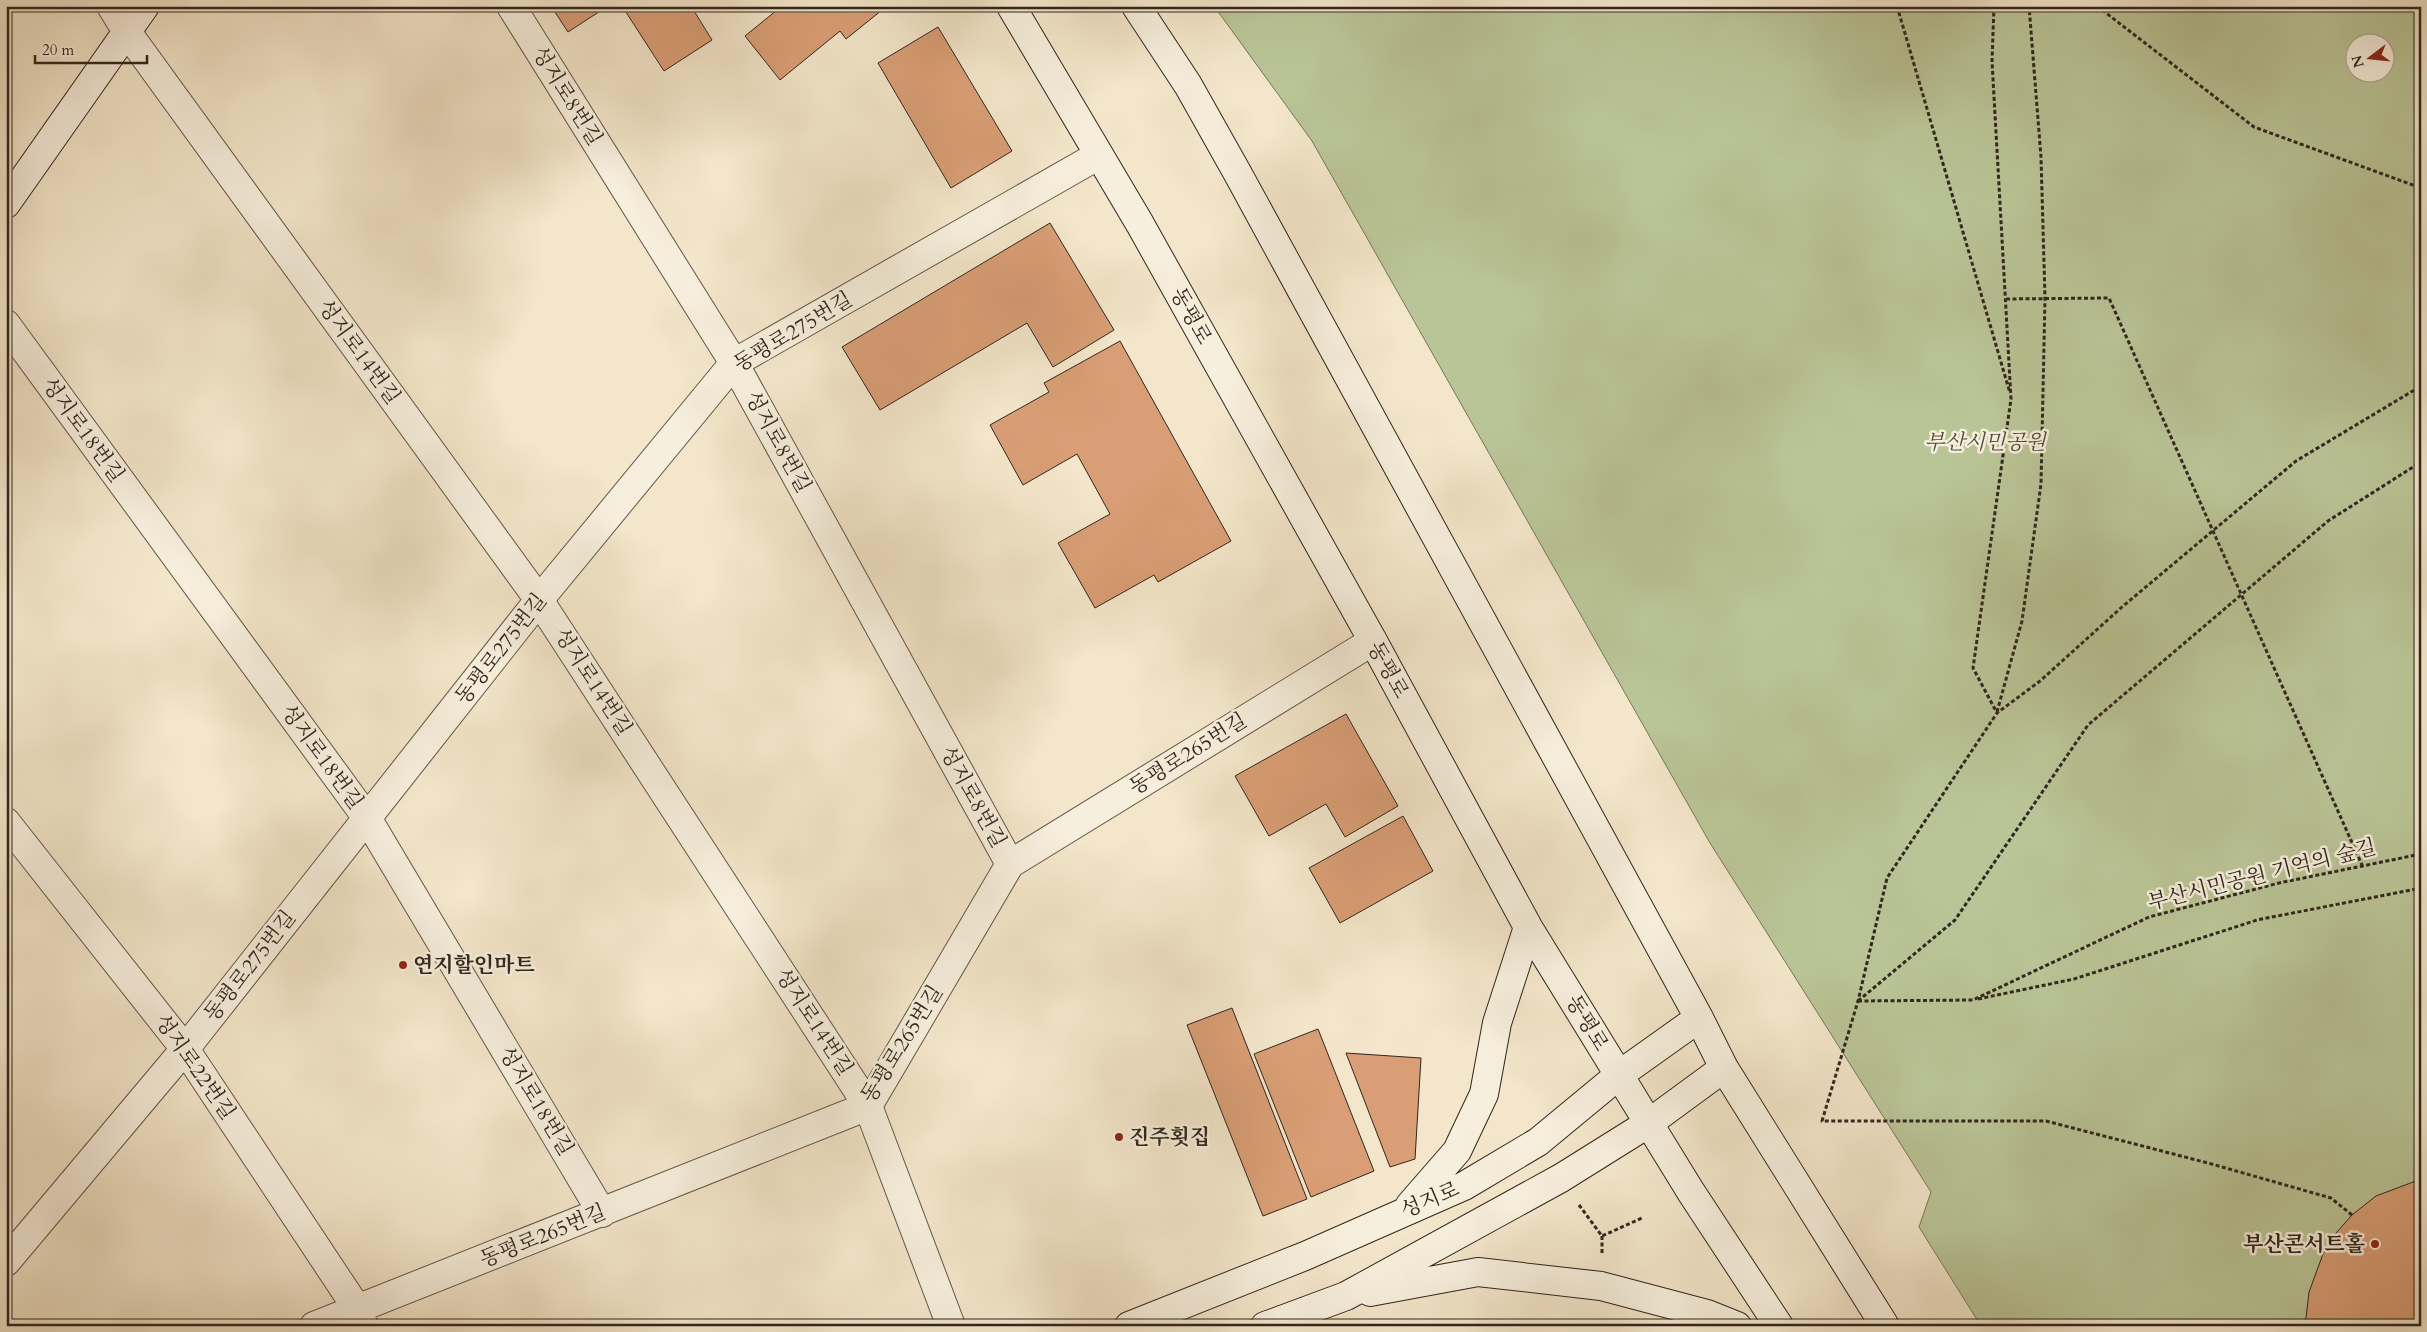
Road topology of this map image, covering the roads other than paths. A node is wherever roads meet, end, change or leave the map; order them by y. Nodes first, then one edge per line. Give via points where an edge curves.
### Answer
1 (111, 6) edge
2 (145, 6) edge
3 (511, 6) edge
4 (1010, 6) edge
5 (1136, 6) edge
6 (127, 32) junction
7 (1098, 155) junction
8 (6, 204) edge
9 (6, 324) edge
10 (734, 363) junction
11 (539, 600) junction
12 (1373, 641) junction
13 (367, 818) junction
14 (6, 822) edge
15 (1010, 864) junction
16 (1528, 927) junction
17 (1699, 1018) junction
18 (185, 1049) junction
19 (1724, 1068) junction
20 (1619, 1075) junction
21 (868, 1106) junction
22 (1649, 1123) junction
23 (1406, 1210) junction
24 (602, 1213) junction
25 (6, 1262) edge
26 (1346, 1296) junction
27 (361, 1318) edge
28 (314, 1326) edge
29 (951, 1326) edge
30 (1129, 1326) edge
31 (1265, 1326) edge
32 (1737, 1326) edge
33 (1779, 1326) edge
34 (1885, 1326) edge

1 - 6 street, 성지로14번길
2 - 6 street
3 - 10 street, 성지로8번길
4 - 7 street, 동평로
5 - 17 street via 1188,85
6 - 8 street
6 - 11 street, 성지로14번길
7 - 10 street, 동평로275번길
7 - 12 street, 동평로 via 1140,224
9 - 13 street, 성지로18번길
10 - 11 street, 동평로275번길
10 - 15 street, 성지로8번길
11 - 13 street, 동평로275번길
11 - 21 street, 성지로14번길
12 - 15 street, 동평로265번길
12 - 16 street, 동평로
13 - 18 street, 동평로275번길
13 - 24 street, 성지로18번길
14 - 18 street, 성지로22번길
15 - 21 street, 동평로265번길
16 - 20 street, 동평로
16 - 23 street via 1497,1023 1484,1094 1456,1152
17 - 19 street
17 - 20 street, 성지로
18 - 25 street, 동평로275번길
18 - 27 street, 성지로22번길
19 - 22 street, 성지로
19 - 34 street
20 - 22 street, 동평로
20 - 23 street, 성지로 via 1538,1142 1464,1186
21 - 24 street, 동평로265번길
21 - 29 street, 성지로14번길
22 - 26 street, 성지로 via 1561,1178
22 - 33 street, 동평로 via 1690,1192
23 - 30 street, 성지로 via 1305,1256
24 - 27 street, 동평로265번길
26 - 31 street, 성지로
26 - 32 street, 성지로 via 1478,1272 1601,1286 1707,1314
27 - 28 street, 동평로265번길

